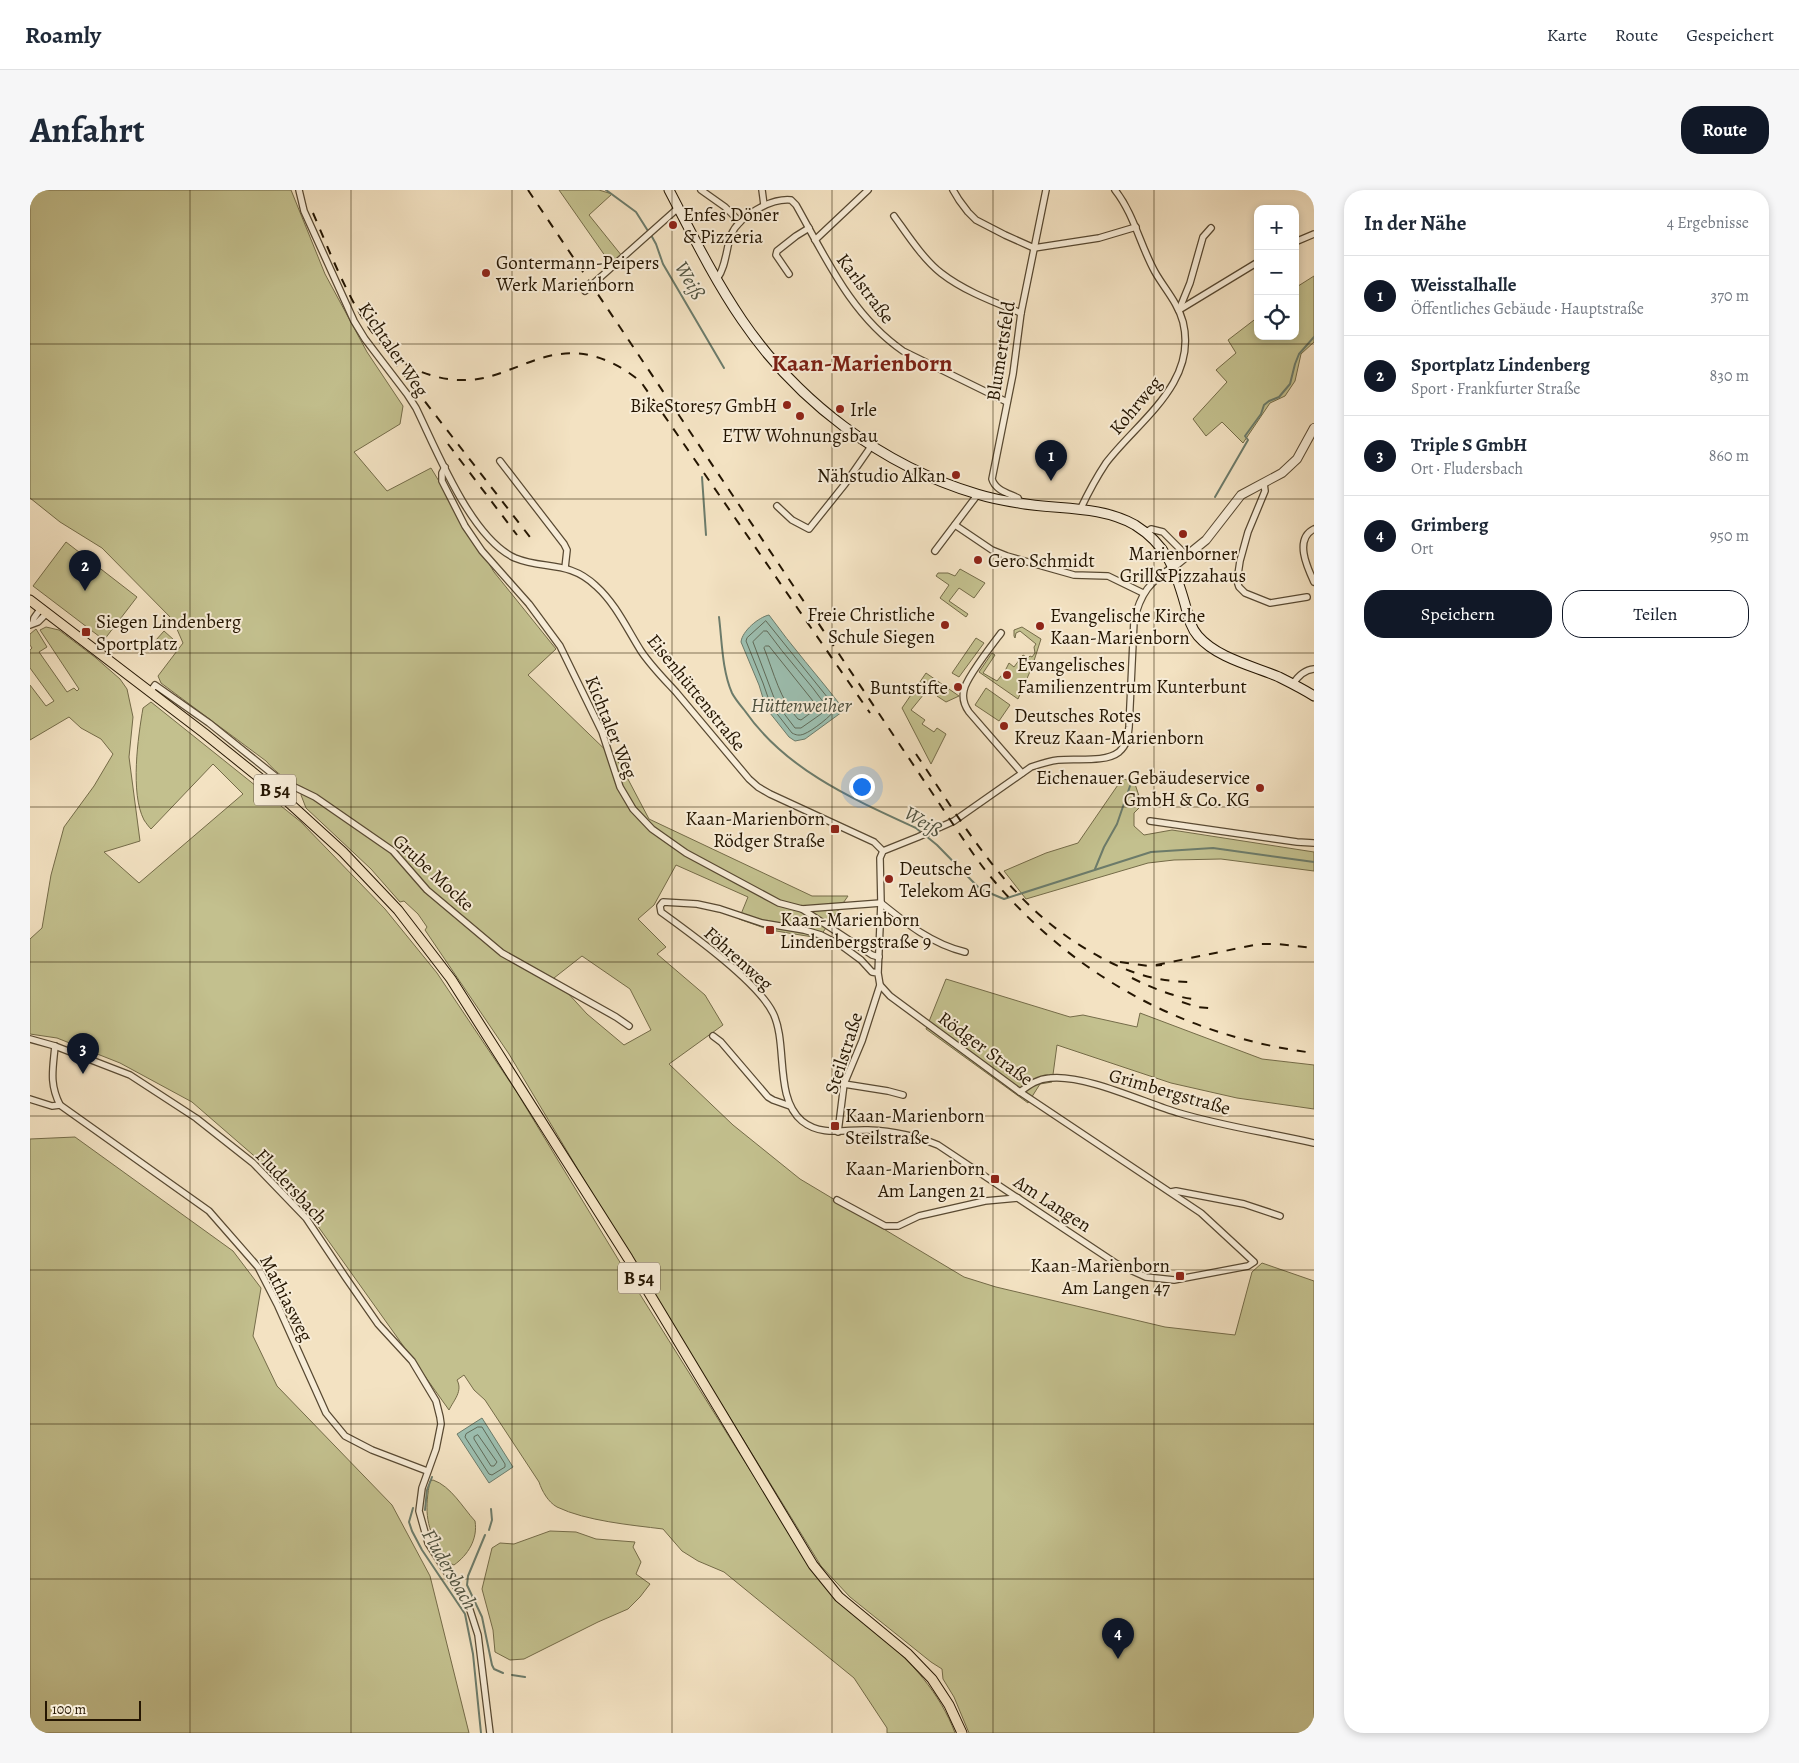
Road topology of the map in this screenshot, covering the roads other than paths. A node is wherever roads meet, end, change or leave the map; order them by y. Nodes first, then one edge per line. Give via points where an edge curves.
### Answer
1 (299, 190) edge
2 (669, 190) edge
3 (701, 190) edge
4 (762, 190) edge
5 (868, 190) edge
6 (954, 190) edge
7 (1046, 190) edge
8 (1115, 190) edge
9 (764, 204) junction
10 (678, 208) junction
11 (894, 216) dead end
12 (740, 222) junction
13 (1136, 227) junction
14 (809, 228) junction
15 (1211, 228) dead end
16 (1314, 234) edge
17 (815, 240) junction
18 (1299, 240) edge
19 (1034, 248) junction
20 (1254, 264) edge
21 (789, 274) dead end
22 (717, 279) junction
23 (586, 291) dead end
24 (1179, 310) junction
25 (1021, 313) junction
26 (1007, 402) junction
27 (1314, 428) edge
28 (872, 445) junction
29 (500, 461) dead end
30 (445, 467) junction
31 (1264, 482) junction
32 (978, 494) junction
33 (1020, 503) junction
34 (777, 506) dead end
35 (1080, 510) junction
36 (955, 525) junction
37 (1314, 529) edge
38 (1146, 533) junction
39 (934, 551) dead end
40 (1187, 556) junction
41 (1174, 566) junction
42 (565, 568) junction
43 (1314, 582) edge
44 (1143, 593) junction
45 (1307, 597) dead end
46 (30, 600) edge
47 (44, 610) junction
48 (31, 624) edge
49 (1001, 633) dead end
50 (1314, 670) edge
51 (1293, 684) junction
52 (150, 692) junction
53 (1314, 696) edge
54 (1022, 773) junction
55 (1150, 820) dead end
56 (1314, 842) edge
57 (882, 851) junction
58 (881, 903) junction
59 (802, 909) junction
60 (965, 952) dead end
61 (879, 957) junction
62 (878, 973) junction
63 (880, 985) junction
64 (629, 1026) dead end
65 (714, 1036) dead end
66 (30, 1039) edge
67 (55, 1046) junction
68 (844, 1084) junction
69 (1020, 1092) junction
70 (903, 1095) dead end
71 (30, 1099) edge
72 (60, 1105) junction
73 (790, 1106) junction
74 (838, 1132) junction
75 (1314, 1143) edge
76 (1171, 1192) junction
77 (1018, 1198) junction
78 (837, 1200) dead end
79 (1280, 1216) dead end
80 (1254, 1262) joint
81 (426, 1471) junction
82 (490, 1733) edge
83 (962, 1733) edge

1 - 30 street, Kichtaler Weg via 304,210 354,321 416,408
2 - 10 main road
3 - 12 street
4 - 9 street
5 - 17 street
6 - 19 street via 976,220
7 - 19 street, Blumertsfeld
8 - 13 street, Kohrweg
9 - 12 street
9 - 14 street, Karlstraße via 791,200
10 - 22 main road
10 - 23 street
11 - 25 street via 939,272 985,298
12 - 22 street via 732,233
13 - 19 street via 1099,238
13 - 24 street, Kohrweg via 1155,272
14 - 17 street, Karlstraße
14 - 21 street via 777,252
15 - 24 street via 1203,237
16 - 18 street
17 - 26 street, Karlstraße via 845,291 888,340 903,351
19 - 25 street, Blumertsfeld
20 - 24 street
22 - 28 main road via 743,321 788,377 812,401
24 - 35 street, Kohrweg via 1184,340 1177,377 1156,408 1107,462
25 - 26 street, Blumertsfeld
26 - 33 street, Blumertsfeld via 993,484 1018,498
27 - 31 street via 1297,459 1282,473
28 - 32 main road via 938,481
28 - 34 street via 809,529 792,520
29 - 42 street via 564,544 567,550
30 - 42 street, Kichtaler Weg via 461,499 498,548 522,560
30 - 59 street, Kichtaler Weg via 442,481 465,526 560,646 602,732 620,788 633,809 652,829 686,853 779,903
31 - 40 street via 1241,495 1206,540
31 - 45 street via 1266,491 1248,532 1237,582 1245,593 1270,603
32 - 33 main road
32 - 36 street
33 - 35 main road
35 - 38 main road via 1111,515
36 - 39 street
36 - 44 street via 992,550 1007,556 1074,575 1108,576
37 - 43 street via 1307,533 1304,543 1305,557
38 - 40 street via 1151,529 1163,532
38 - 41 main road
40 - 41 street
41 - 44 street via 1153,580
41 - 51 main road via 1189,619 1199,638 1220,653
42 - 57 street, Eisenhüttenstraße via 590,580 598,588 627,625 642,652 754,783 770,794 874,842
44 - 54 street via 1134,621 1129,727 1124,747 1104,758 1043,763
46 - 47 main road, B 54
47 - 48 street
47 - 52 main road, B 54
49 - 54 street via 968,681 963,697 970,712
50 - 51 street via 1302,674
51 - 53 main road
52 - 64 street, Grube Mocke via 155,685 280,780 315,797 393,851 427,890 502,953
52 - 83 main road, B 54 via 236,758 312,823 398,910 451,980 612,1234 813,1565 839,1597 908,1654 932,1679 950,1705
54 - 57 street via 961,816 918,838
55 - 56 street
57 - 58 street
58 - 59 street, Kichtaler Weg
58 - 60 street via 932,940
58 - 61 street
59 - 61 street, Kichtaler Weg
61 - 62 street
62 - 63 street
62 - 73 street, Föhrenweg via 821,935 762,923 697,904 663,902 660,906 661,912 733,969 770,1007 778,1029
63 - 68 street, Steilstraße
63 - 69 street, Rödger Straße via 890,996
65 - 73 street via 768,1097
66 - 67 street, Fludersbach
67 - 72 street via 53,1092
67 - 81 street, Fludersbach via 130,1075 196,1118 253,1163 306,1218 378,1324 412,1361 436,1402 441,1424 436,1449
68 - 70 street
68 - 74 street, Steilstraße
69 - 75 street, Grimbergstraße via 1032,1082 1070,1079 1098,1085 1180,1114
69 - 76 street, Rödger Straße
71 - 72 street via 52,1106
72 - 81 street, Mathiasweg via 209,1211 258,1267 326,1413 345,1436
73 - 74 street via 802,1121 812,1127
74 - 77 street, Am Langen via 870,1130 926,1140
76 - 79 street via 1244,1204
76 - 80 street, Rödger Straße via 1202,1213
77 - 78 street via 985,1201 919,1216 898,1226 885,1226
77 - 80 street, Am Langen via 1117,1264 1146,1277 1174,1280 1248,1266
81 - 82 street, Fludersbach via 418,1511 428,1543 469,1606 478,1636

